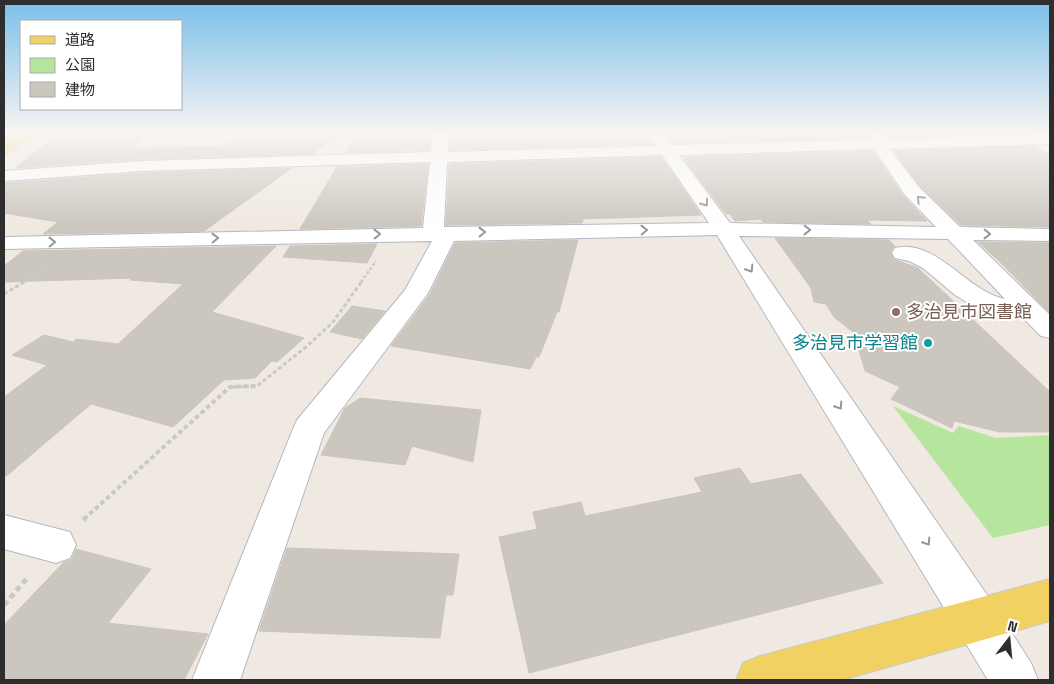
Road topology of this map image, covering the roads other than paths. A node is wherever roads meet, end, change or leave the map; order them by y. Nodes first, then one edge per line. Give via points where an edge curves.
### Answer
1 (211, 164) edge
2 (439, 164) edge
3 (677, 164) edge
4 (893, 164) edge
5 (4, 176) edge
6 (724, 228) junction
7 (440, 233) junction
8 (954, 234) junction
9 (1050, 235) edge
10 (4, 243) edge
11 (903, 253) dead end
12 (1029, 311) junction
13 (1050, 330) edge
14 (6, 536) edge
15 (56, 545) road end
16 (1050, 600) edge
17 (978, 621) junction
18 (216, 680) edge
19 (760, 680) edge
20 (1014, 680) edge

1 - 5 street
2 - 7 street
3 -> 6 street
8 -> 4 street via 912,192
7 -> 6 street
6 -> 8 street
6 -> 17 street
10 -> 7 street
7 - 18 street via 416,293 309,429
8 -> 9 street
8 - 12 street
11 - 12 street via 926,258 974,296 992,304
12 - 13 street
14 - 15 street
16 - 17 main road
17 - 19 main road
17 - 20 street

